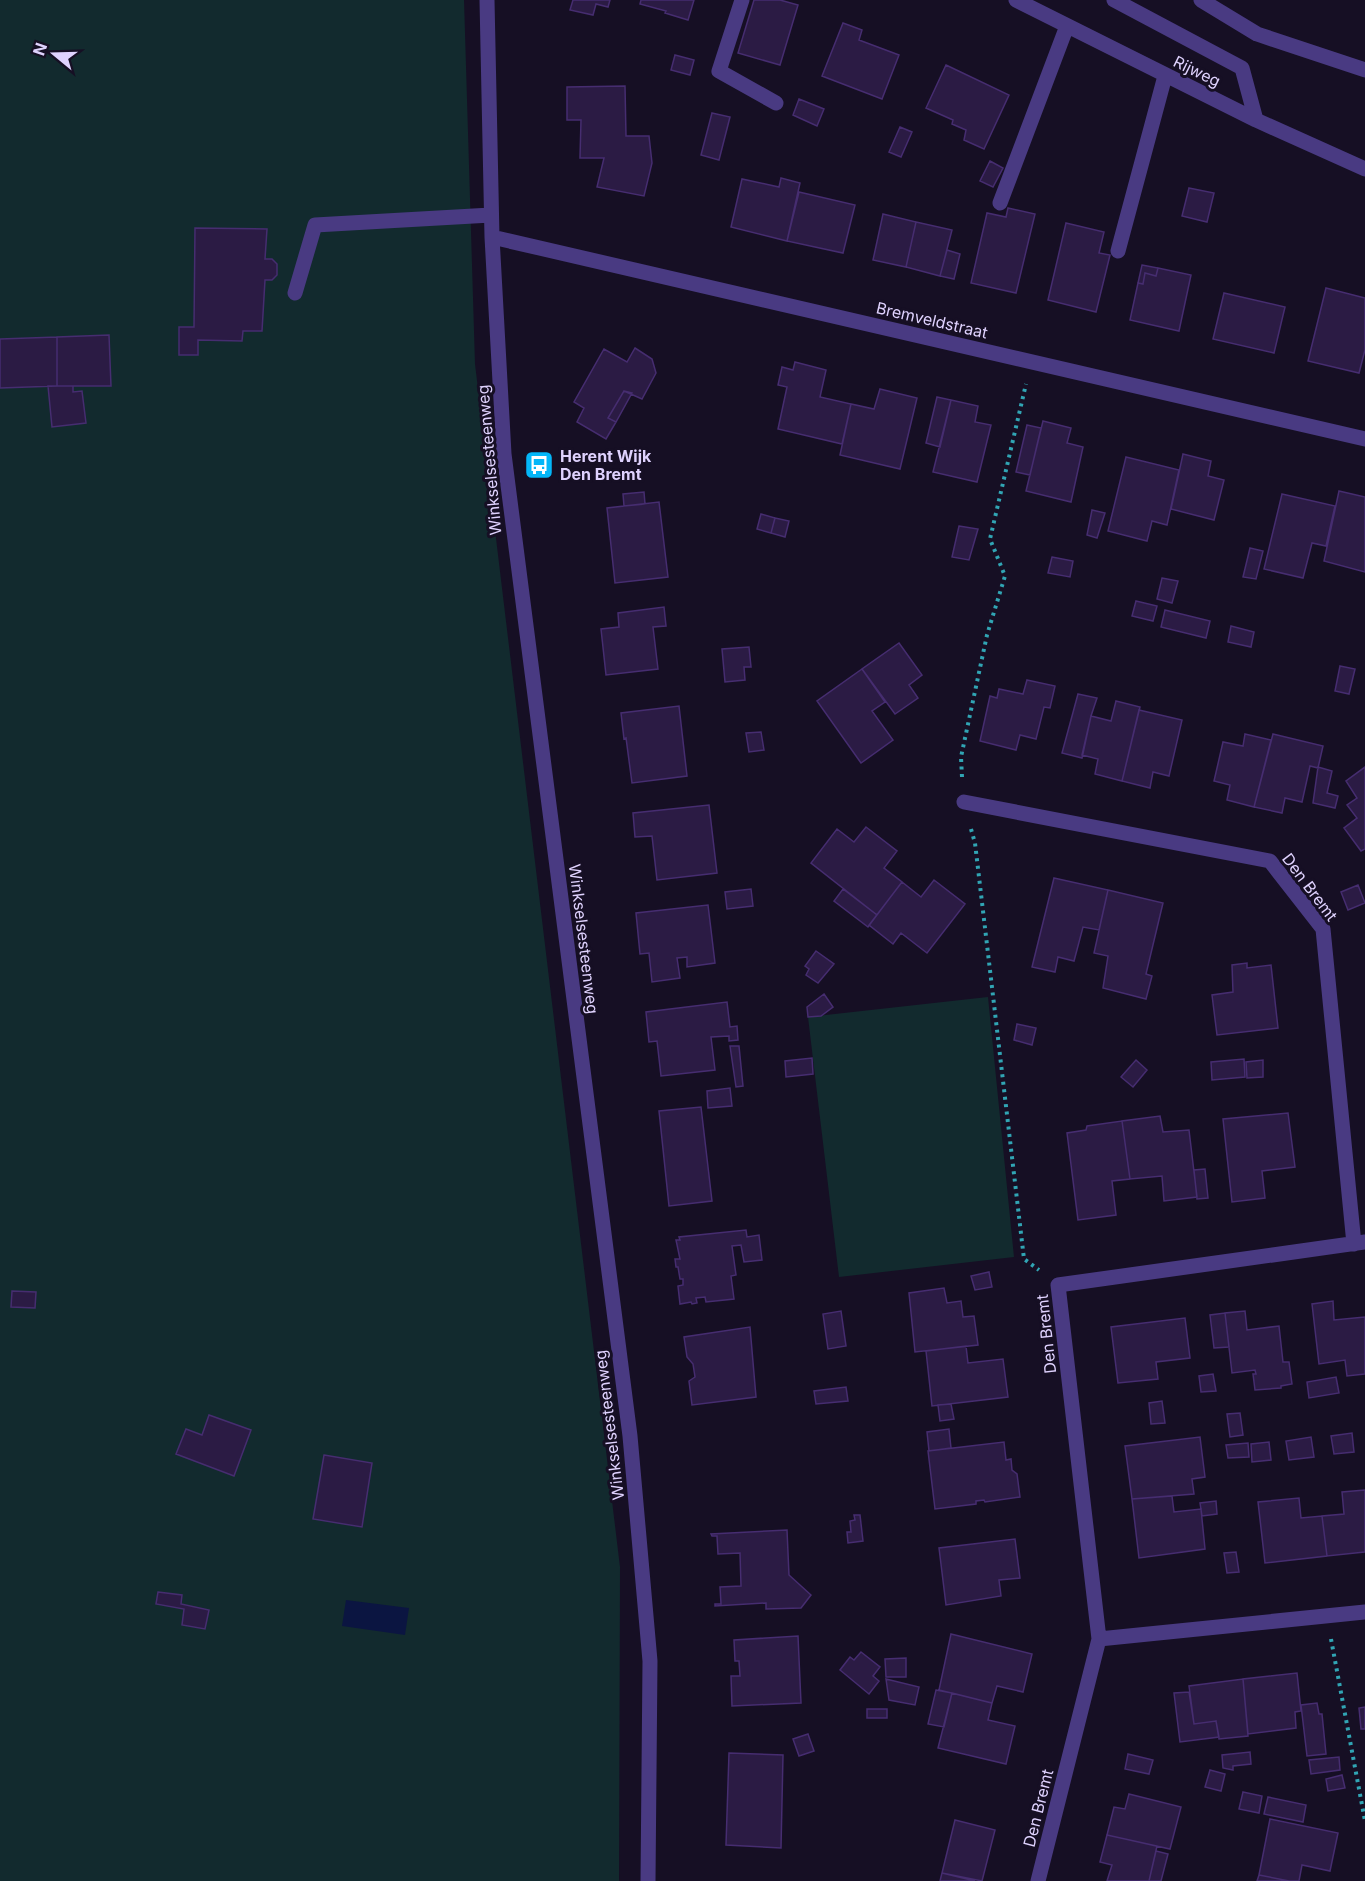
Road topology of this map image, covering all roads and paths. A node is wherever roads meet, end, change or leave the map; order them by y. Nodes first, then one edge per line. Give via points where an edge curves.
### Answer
1 (487, 0) edge
2 (742, 0) edge
3 (1016, 0) edge
4 (1114, 0) edge
5 (1201, 0) edge
6 (1067, 26) junction
7 (1365, 70) edge
8 (1165, 76) junction
9 (776, 103) dead end
10 (1256, 120) junction
11 (1365, 169) edge
12 (1000, 203) dead end
13 (491, 215) junction
14 (492, 237) junction
15 (1118, 251) dead end
16 (295, 293) dead end
17 (1365, 439) edge
18 (964, 802) dead end
19 (1359, 1243) edge
20 (1365, 1612) edge
21 (1327, 1617) junction
22 (1099, 1639) junction
23 (1365, 1821) edge
24 (648, 1881) edge
25 (1038, 1881) edge

1 - 13 street, Winkselsesteenweg
2 - 9 street via 719,71
3 - 6 street, Rijweg
4 - 10 street via 1242,68
5 - 7 street via 1257,34
6 - 8 street, Rijweg
6 - 12 street
8 - 10 street, Rijweg
8 - 15 street
10 - 11 street, Rijweg
13 - 14 street, Winkselsesteenweg
13 - 16 street via 315,225
14 - 17 street, Bremveldstraat
14 - 24 street, Winkselsesteenweg via 504,454 630,1436 650,1660
18 - 19 street, Den Bremt via 1270,861 1323,929
19 - 22 street, Den Bremt via 1058,1285
20 - 21 street
21 - 22 street
21 - 23 path
22 - 25 street, Den Bremt

